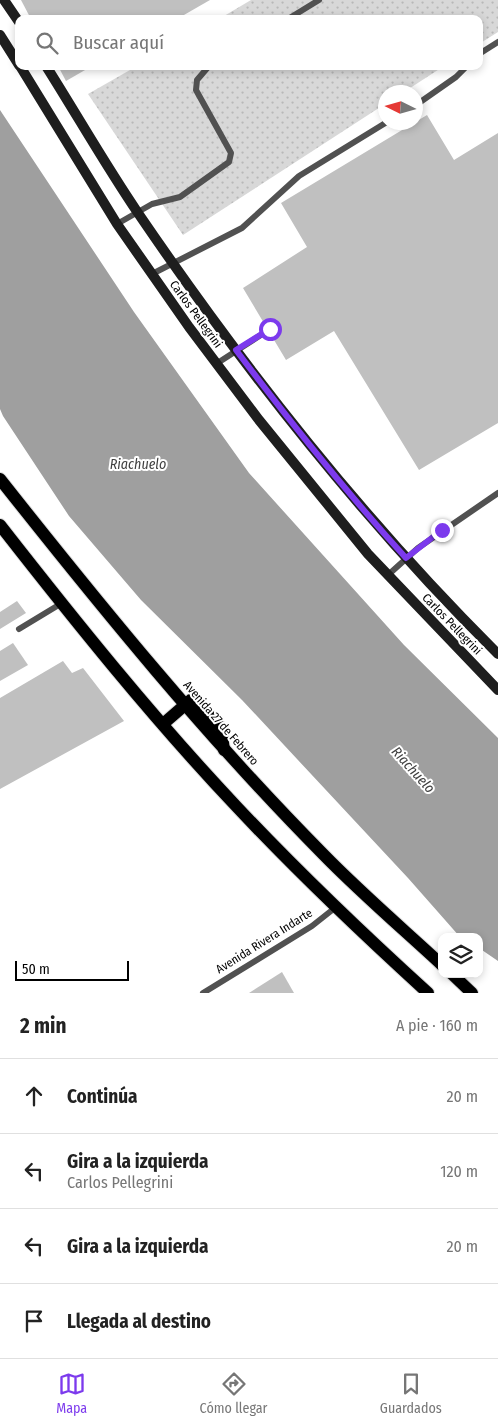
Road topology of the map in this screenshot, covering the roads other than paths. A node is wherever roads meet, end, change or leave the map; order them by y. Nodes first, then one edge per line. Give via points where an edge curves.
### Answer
1 (4, 0) edge
2 (319, 0) edge
3 (295, 15) edge
4 (15, 16) edge
5 (0, 35) edge
6 (498, 42) edge
7 (483, 51) edge
8 (15, 59) edge
9 (21, 70) edge
10 (48, 70) edge
11 (205, 70) edge
12 (462, 70) edge
13 (423, 100) edge
14 (378, 128) edge
15 (137, 212) junction
16 (117, 224) junction
17 (173, 264) junction
18 (152, 274) junction
19 (270, 329) dead end
20 (236, 350) junction
21 (216, 364) junction
22 (0, 479) edge
23 (498, 493) edge
24 (0, 525) edge
25 (406, 558) junction
26 (388, 576) junction
27 (62, 604) junction
28 (19, 630) dead end
29 (498, 654) edge
30 (498, 690) edge
31 (185, 704) junction
32 (163, 724) junction
33 (336, 907) junction
34 (438, 961) edge
35 (456, 978) edge
36 (203, 993) edge
37 (428, 993) edge
38 (472, 993) edge

1 - 4 main road
2 - 3 lane
5 - 8 main road, Carlos Pellegrini
6 - 7 lane
9 - 16 main road, Carlos Pellegrini
10 - 15 main road, Carlos Pellegrini
11 - 15 lane via 196,90 232,153 229,162 180,197 152,204
12 - 13 lane
14 - 17 lane via 299,176 242,228
15 - 16 lane
15 - 17 main road, Carlos Pellegrini
16 - 18 main road, Carlos Pellegrini
17 - 18 lane
17 - 20 main road, Carlos Pellegrini
18 - 21 main road, Carlos Pellegrini
19 - 20 lane
20 - 21 lane
20 - 25 main road, Carlos Pellegrini via 291,422
21 - 26 main road, Carlos Pellegrini
22 - 31 main road, Avenida 27 de Febrero
23 - 25 lane
24 - 27 main road
25 - 26 lane
25 - 29 main road, Carlos Pellegrini
26 - 30 main road, Carlos Pellegrini
27 - 28 lane
27 - 32 main road
31 - 32 main road
31 - 34 main road, Avenida 27 de Febrero via 196,699 221,728 224,750 324,855
32 - 33 main road via 236,806
33 - 36 lane, Avenida Rivera Indarte via 312,926
33 - 37 main road
35 - 38 main road

